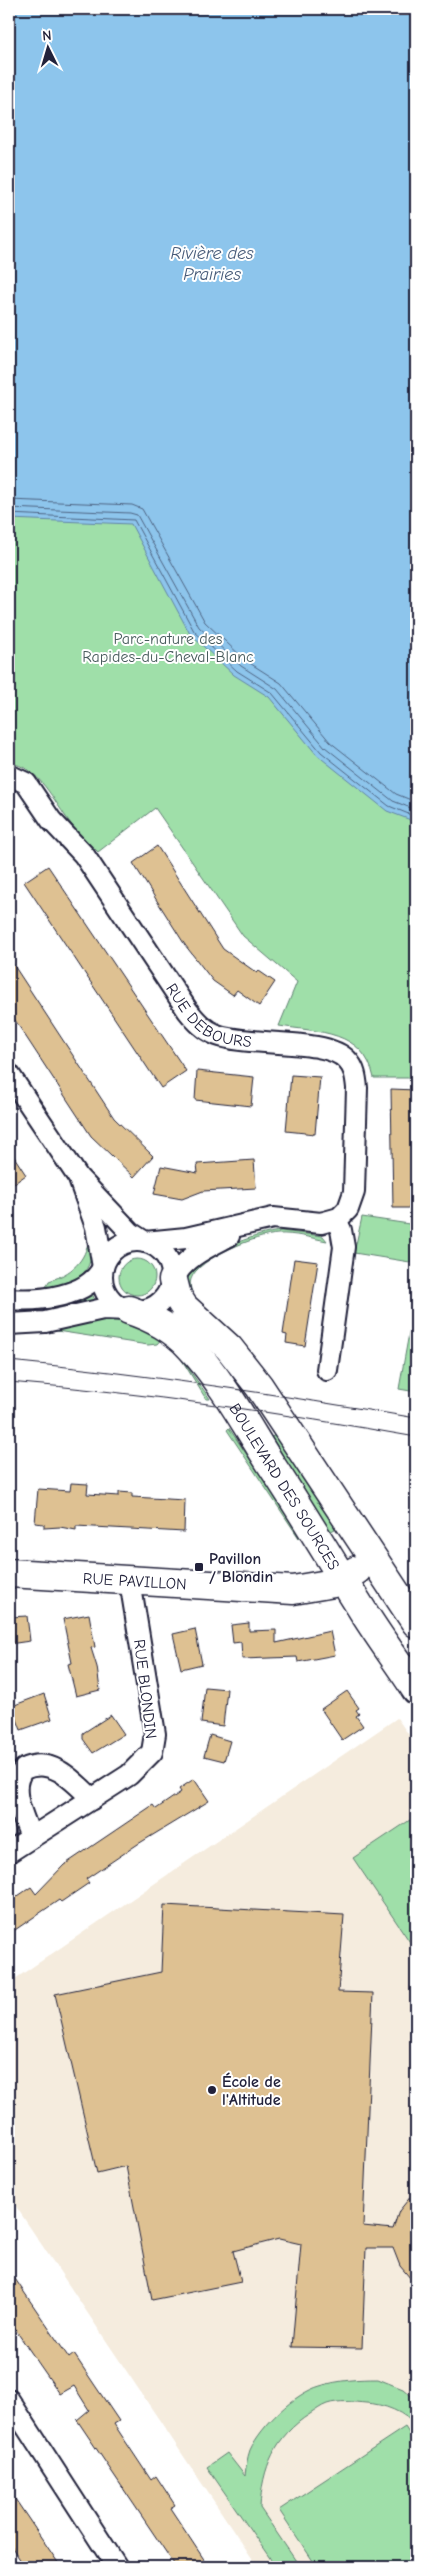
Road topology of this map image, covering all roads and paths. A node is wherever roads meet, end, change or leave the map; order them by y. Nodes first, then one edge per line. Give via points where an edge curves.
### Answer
1 (9, 775) edge
2 (9, 1074) edge
3 (78, 1177) junction
4 (336, 1220) junction
5 (248, 1225) junction
6 (145, 1242) junction
7 (103, 1267) junction
8 (173, 1280) junction
9 (9, 1299) edge
10 (129, 1310) junction
11 (9, 1324) edge
12 (327, 1370) dead end
13 (373, 1560) junction
14 (9, 1572) edge
15 (344, 1579) junction
16 (130, 1581) junction
17 (416, 1623) edge
18 (416, 1690) edge
19 (92, 1798) junction
20 (31, 1837) junction
21 (9, 1852) edge
22 (9, 2400) edge
23 (117, 2567) edge

1 - 4 street, RUE DEBOURS via 26,784 51,820 87,860 200,1026 232,1039 330,1049 347,1060 356,1079 355,1183 350,1205
2 - 3 street
3 - 6 street via 131,1233
3 - 7 street via 96,1227
4 - 5 street via 321,1223 277,1218
4 - 12 street via 344,1247
5 - 6 street via 174,1240
5 - 8 street via 194,1255
6 - 7 street via 122,1244 110,1253
6 - 8 street via 156,1246 166,1256
7 - 9 street via 89,1282 65,1294 42,1299
7 - 10 street via 105,1292 114,1302
8 - 10 street via 168,1295 159,1304 149,1310
8 - 13 street, BOULEVARD DES SOURCES via 184,1307 229,1348 259,1386
10 - 11 street via 103,1309 45,1322
10 - 15 street, BOULEVARD DES SOURCES via 163,1326 184,1341 199,1358 249,1429
13 - 15 street, RUE PAVILLON
13 - 17 street, BOULEVARD DES SOURCES
14 - 16 street, RUE PAVILLON
15 - 16 street, RUE PAVILLON via 293,1590
15 - 18 street, BOULEVARD DES SOURCES
16 - 19 street, RUE BLONDIN via 154,1734 152,1752 129,1775
19 - 20 street, RUE BLONDIN
19 - 20 street via 57,1769 43,1764 24,1769 16,1781 16,1792
20 - 21 street, RUE BLONDIN
22 - 23 street

